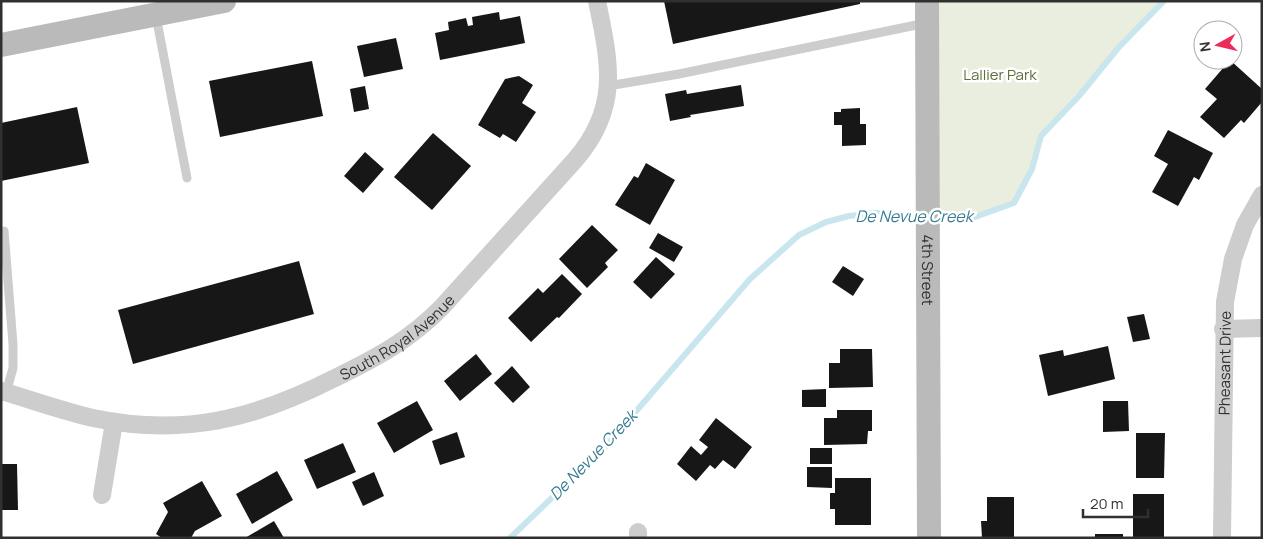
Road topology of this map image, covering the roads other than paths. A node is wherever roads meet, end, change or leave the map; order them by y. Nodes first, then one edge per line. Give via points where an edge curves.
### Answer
1 (224, 1) edge
2 (597, 1) edge
3 (183, 6) edge
4 (927, 12) edge
5 (156, 15) junction
6 (1, 45) edge
7 (608, 86) junction
8 (187, 178) dead end
9 (1262, 195) edge
10 (4, 231) dead end
11 (1262, 328) edge
12 (1223, 329) junction
13 (4, 392) edge
14 (114, 422) junction
15 (102, 495) dead end
16 (929, 538) edge
17 (1222, 538) edge

1 - 3 street
2 - 7 street, South Royal Avenue via 608,59
3 - 5 street
4 - 7 lane via 679,74
4 - 16 street, 4th Street
5 - 6 street
5 - 8 lane
7 - 14 street, South Royal Avenue via 597,126 579,155 442,307 400,343 305,393 246,415 180,425
9 - 12 street, Pheasant Drive via 1245,226 1233,259
10 - 13 lane via 13,344 13,368
11 - 12 street
12 - 17 street, Pheasant Drive
13 - 14 street, South Royal Avenue
14 - 15 street

